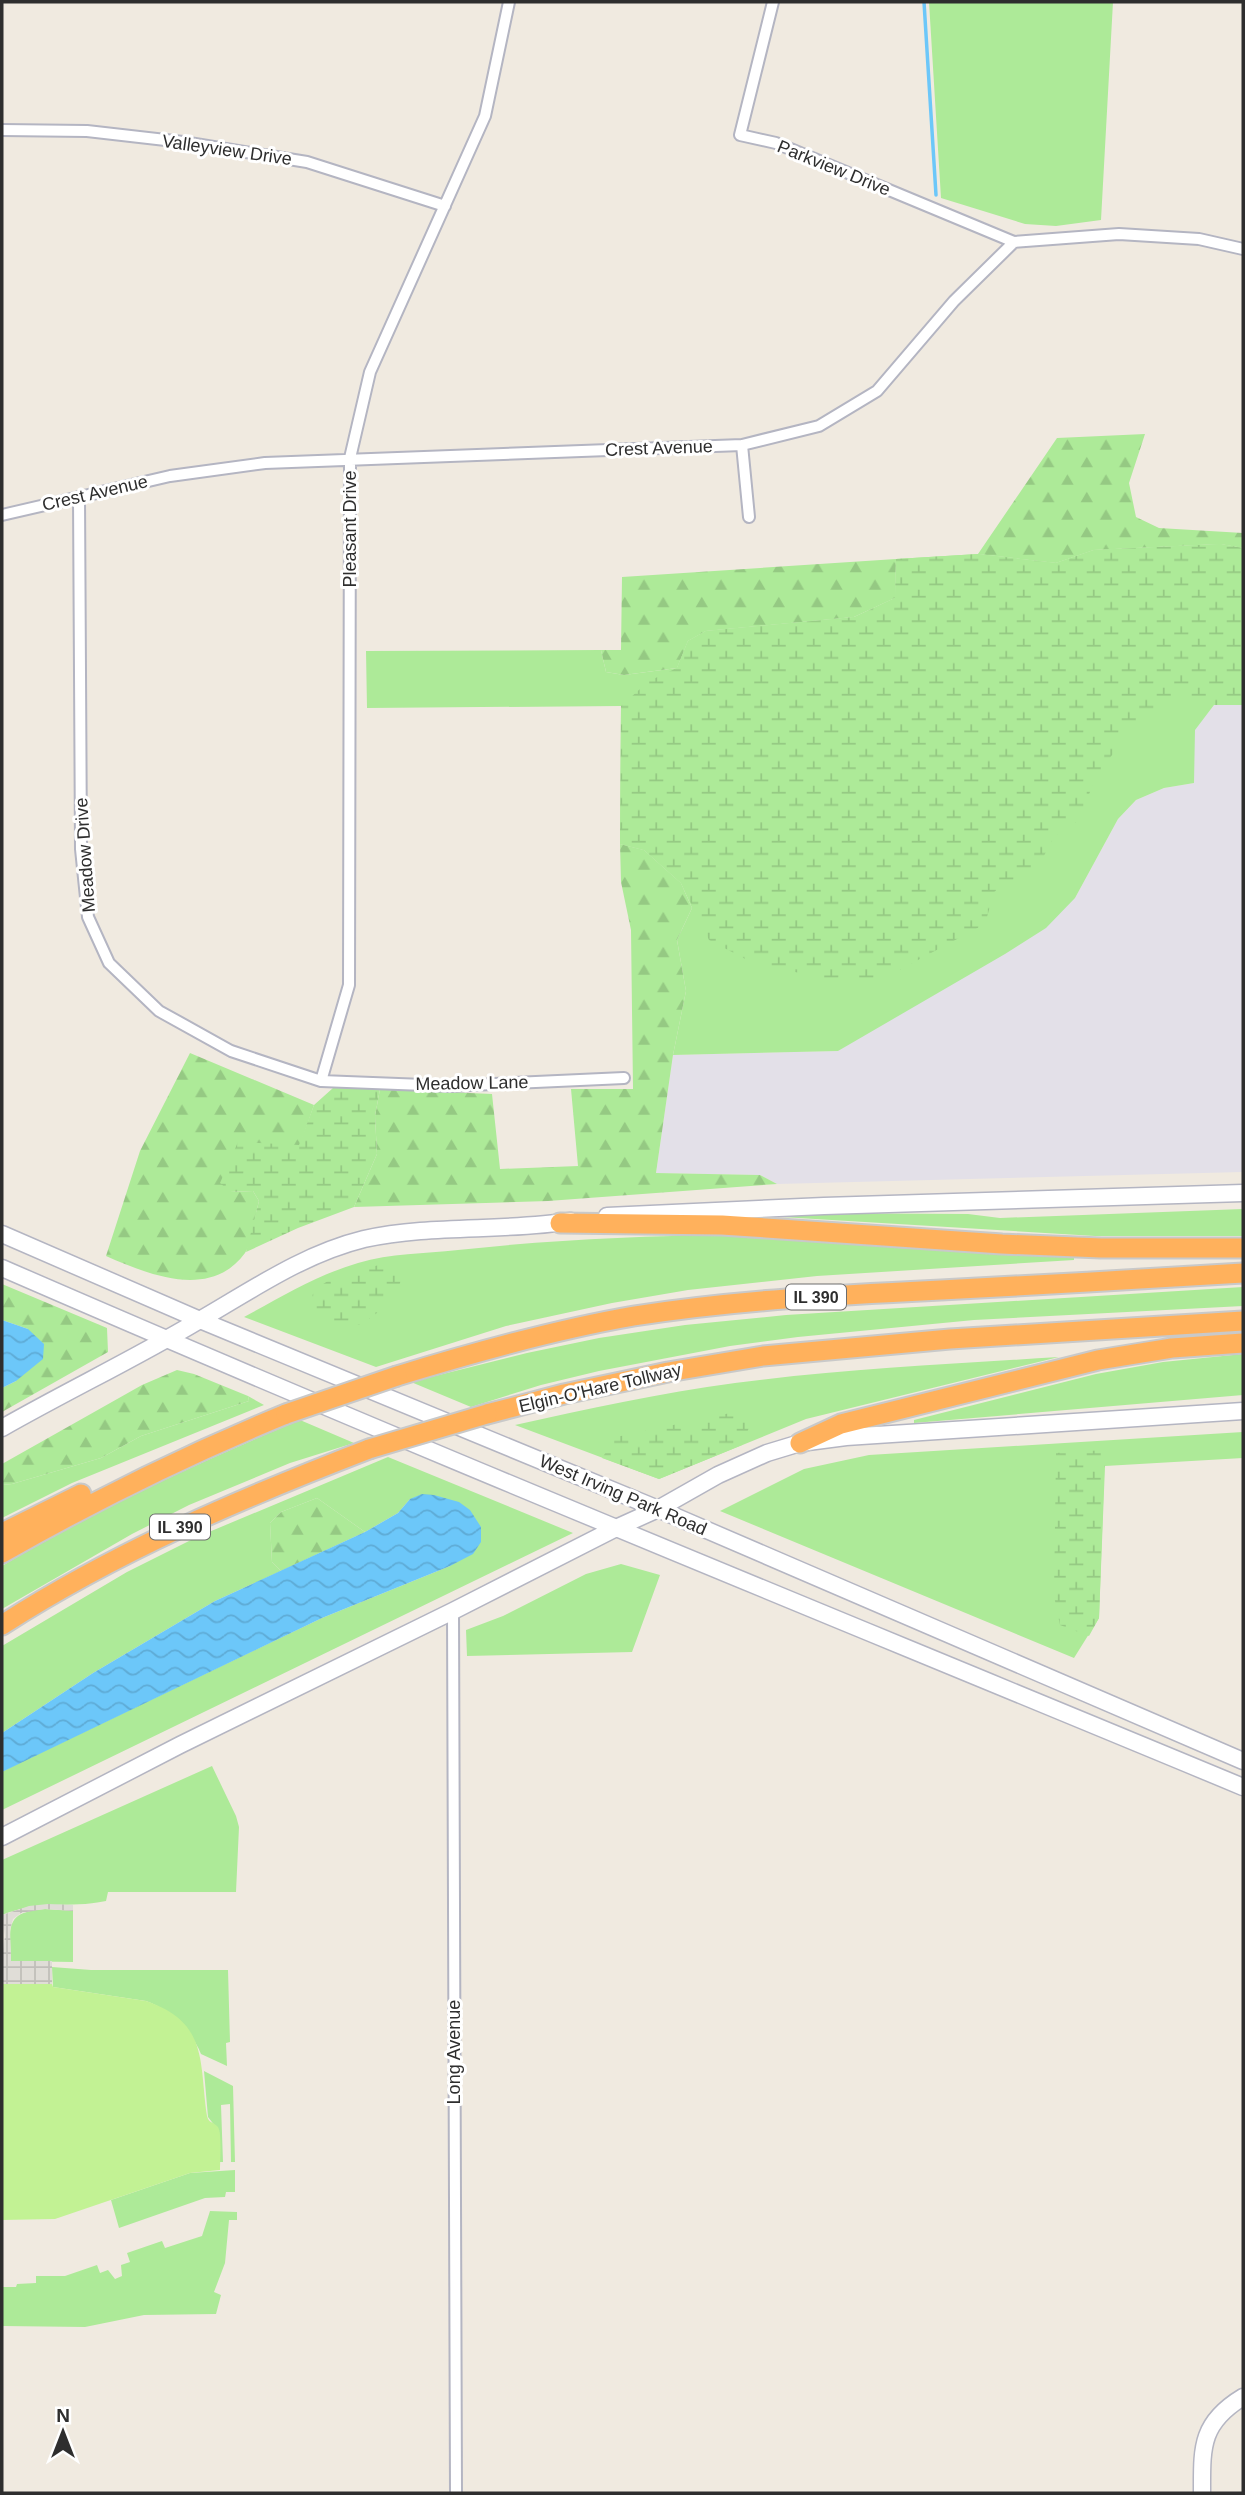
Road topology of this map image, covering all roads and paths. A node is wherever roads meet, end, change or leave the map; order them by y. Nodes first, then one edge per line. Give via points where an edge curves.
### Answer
1 (509, 2) edge
2 (773, 2) edge
3 (2, 130) edge
4 (445, 206) junction
5 (1014, 242) junction
6 (1243, 249) edge
7 (742, 445) junction
8 (350, 458) junction
9 (79, 496) junction
10 (2, 515) edge
11 (749, 517) dead end
12 (624, 1077) dead end
13 (321, 1081) junction
14 (1243, 1193) edge
15 (560, 1223) junction
16 (2, 1234) edge
17 (1243, 1248) edge
18 (2, 1268) edge
19 (1243, 1273) edge
20 (200, 1320) junction
21 (1243, 1321) edge
22 (166, 1339) junction
23 (1243, 1343) edge
24 (1243, 1412) edge
25 (2, 1428) edge
26 (800, 1443) junction
27 (152, 1472) junction
28 (658, 1509) junction
29 (616, 1528) junction
30 (2, 1533) edge
31 (2, 1553) edge
32 (453, 1611) junction
33 (2, 1625) edge
34 (1243, 1761) edge
35 (1243, 1787) edge
36 (2, 1837) edge
37 (1243, 2397) edge
38 (456, 2493) edge
39 (1202, 2493) edge

1 - 4 street, Pleasant Drive via 485,116
2 - 5 street, Parkview Drive via 740,135 776,143
3 - 4 street, Valleyview Drive via 88,131 307,162
4 - 8 street, Pleasant Drive via 370,372
5 - 6 street via 1119,234 1199,239
5 - 7 street, Crest Avenue via 954,301 877,391 819,426
7 - 8 street, Crest Avenue
7 - 11 street
8 - 9 street, Crest Avenue via 265,463
8 - 13 street, Pleasant Drive via 349,985
9 - 10 street, Crest Avenue
9 - 13 street, Meadow Drive via 81,849 88,917 109,963 159,1011 231,1051
12 - 13 street, Meadow Lane via 450,1086
14 - 15 main road via 624,1214
15 - 17 highway via 722,1225 1101,1248
15 - 20 main road via 365,1239 287,1268
16 - 20 main road, West Irving Park Road
18 - 22 main road, West Irving Park Road
19 - 27 highway, IL 390, bridge via 825,1297 634,1316 549,1333 397,1376 286,1414
20 - 22 main road
20 - 28 main road, West Irving Park Road
21 - 33 highway, Elgin-O'Hare Tollway / IL 390, bridge via 888,1343 763,1356 564,1394 369,1449 293,1478 169,1532
22 - 25 main road
22 - 29 main road, West Irving Park Road
23 - 26 highway via 1098,1360 841,1424
24 - 26 main road
26 - 28 main road via 718,1475
27 - 30 highway via 106,1482
27 - 31 highway, IL 390
28 - 29 main road
28 - 34 main road, West Irving Park Road
29 - 32 main road
29 - 35 main road, West Irving Park Road
32 - 36 main road
32 - 38 street, Long Avenue
37 - 39 main road via 1216,2420 1206,2437

